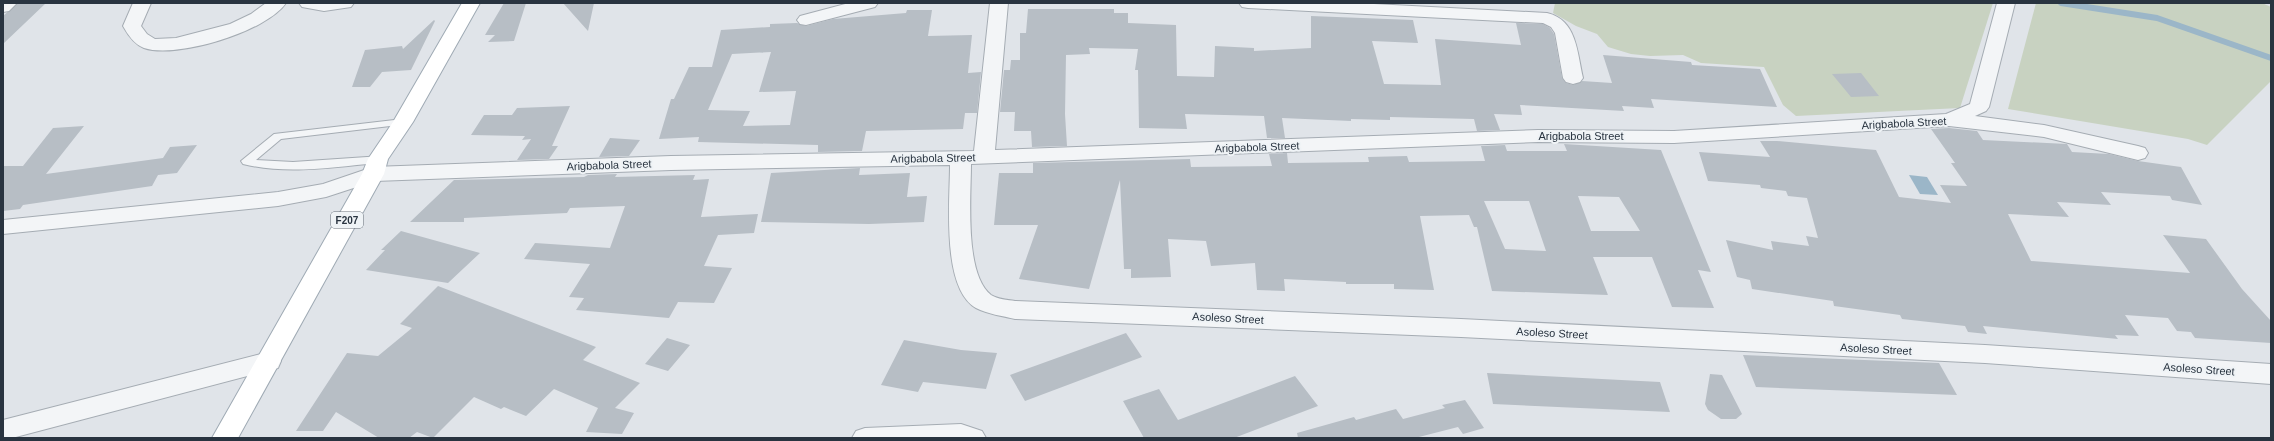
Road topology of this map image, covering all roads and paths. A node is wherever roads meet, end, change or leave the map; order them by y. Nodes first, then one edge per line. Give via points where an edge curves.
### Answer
1 (8, 3) edge
2 (142, 3) edge
3 (277, 3) edge
4 (308, 3) edge
5 (345, 3) edge
6 (471, 3) edge
7 (869, 3) edge
8 (999, 3) edge
9 (1248, 3) edge
10 (2006, 3) edge
11 (3, 7) edge
12 (806, 20) dead end
13 (1573, 78) dead end
14 (1949, 120) junction
15 (403, 122) junction
16 (2138, 153) dead end
17 (984, 157) junction
18 (960, 158) junction
19 (375, 166) junction
20 (3, 227) edge
21 (269, 361) junction
22 (2271, 374) edge
23 (3, 430) edge
24 (225, 438) edge
25 (866, 438) edge
26 (973, 438) edge

1 - 11 street
2 - 3 street via 132,26 137,37 154,45 212,36 256,19
4 - 5 street via 324,6
6 - 15 main road, F207
7 - 12 street
8 - 17 street
9 - 13 street via 1547,18 1557,23 1564,33
10 - 14 street via 1978,107
14 - 16 street, Arigbabola Street via 2044,131
14 - 17 street, Arigbabola Street via 1674,137 1538,136
15 - 19 main road, F207
15 - 19 lane via 278,136 247,161 260,165
17 - 18 street, Arigbabola Street
18 - 19 street, Arigbabola Street
18 - 22 street, Asoleso Street via 961,252 969,285 984,302 1016,310 1985,354
19 - 20 street, Arigbabola Street via 326,190 278,199
19 - 21 main road, F207
21 - 23 street
21 - 24 main road, F207
25 - 26 street via 961,434

